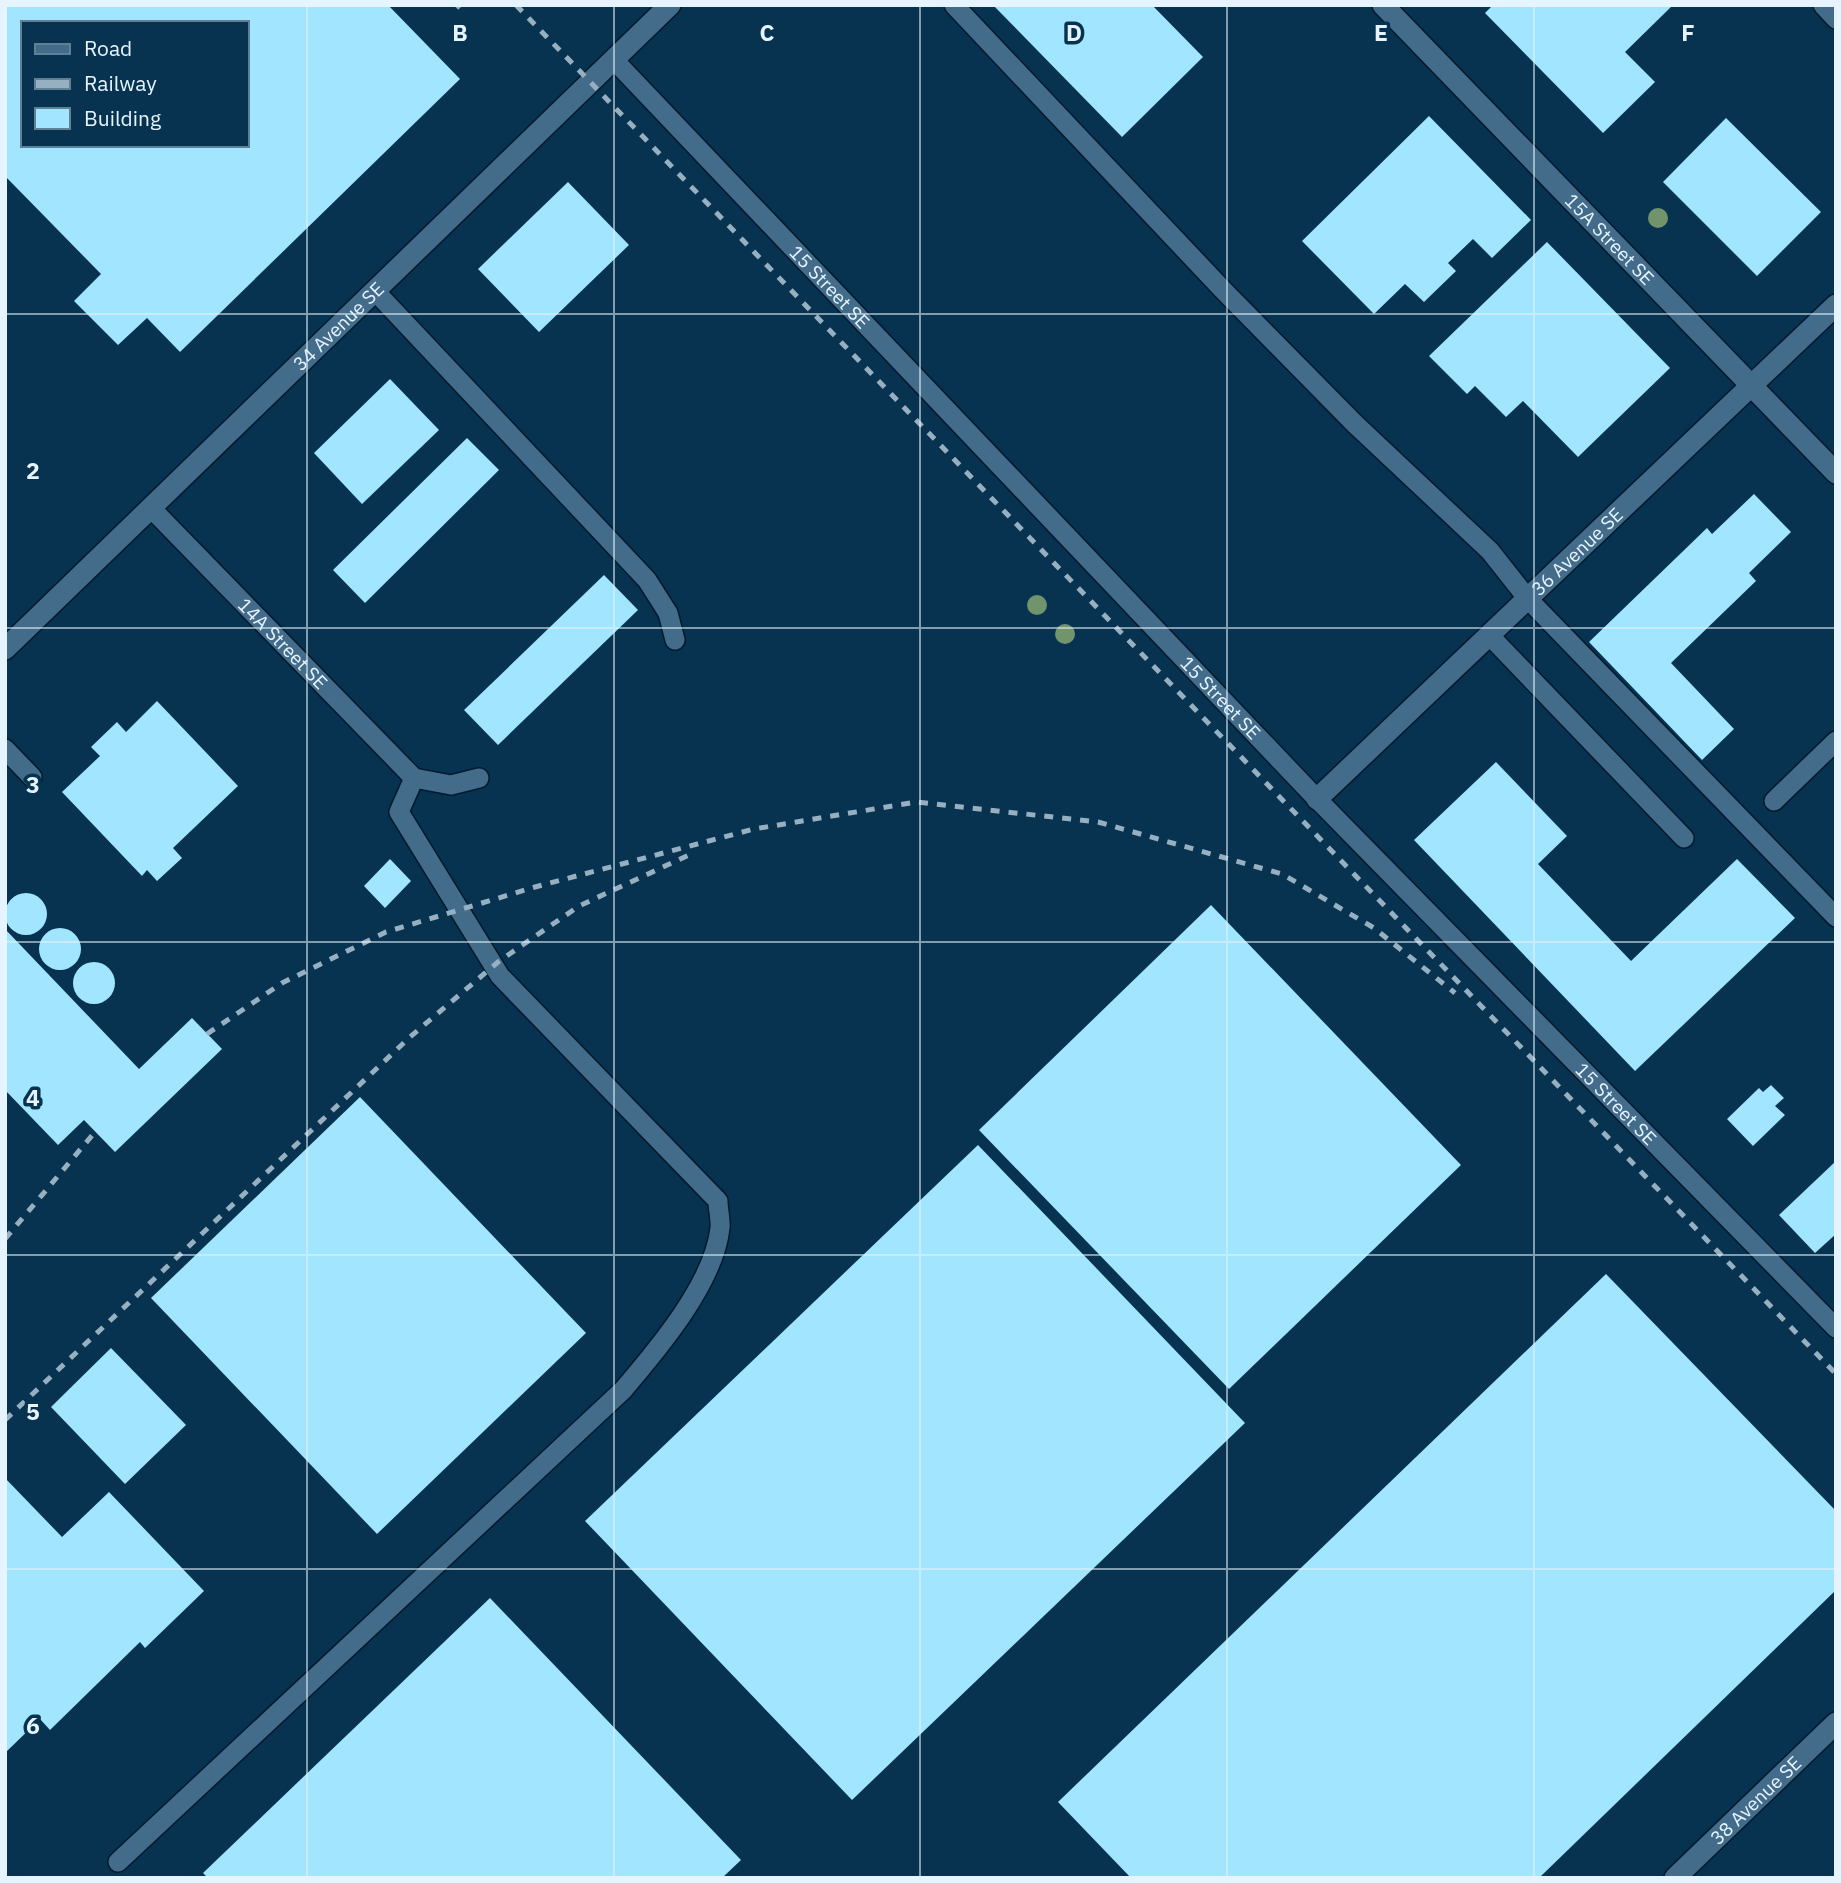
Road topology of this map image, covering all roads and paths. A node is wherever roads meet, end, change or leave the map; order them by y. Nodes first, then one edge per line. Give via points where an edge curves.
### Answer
1 (670, 5) edge
2 (954, 5) edge
3 (1382, 5) edge
4 (1823, 5) edge
5 (1836, 19) edge
6 (614, 60) junction
7 (375, 291) junction
8 (1836, 305) edge
9 (1751, 386) junction
10 (1836, 473) edge
11 (151, 508) junction
12 (1528, 598) junction
13 (1489, 635) junction
14 (675, 640) dead end
15 (5, 649) edge
16 (1836, 741) edge
17 (5, 749) edge
18 (32, 777) dead end
19 (414, 778) junction
20 (479, 778) dead end
21 (1317, 799) junction
22 (1774, 801) dead end
23 (1684, 838) dead end
24 (1836, 917) edge
25 (1836, 1328) edge
26 (1836, 1723) edge
27 (118, 1862) dead end
28 (1675, 1878) edge

1 - 6 street, 34 Avenue SE
2 - 12 lane via 1224,291 1355,424 1490,551
3 - 9 street, 15A Street SE
4 - 5 lane
6 - 7 street, 34 Avenue SE
6 - 21 lane, 15 Street SE
7 - 11 street, 34 Avenue SE
7 - 14 lane via 647,580 668,613
8 - 9 street, 36 Avenue SE
9 - 10 street, 15A Street SE
9 - 12 street, 36 Avenue SE
11 - 15 street, 34 Avenue SE
11 - 19 lane, 14A Street SE
12 - 13 street, 36 Avenue SE
12 - 24 lane
13 - 21 street, 36 Avenue SE
13 - 23 lane
16 - 22 lane
17 - 18 lane
19 - 20 lane via 451,785
19 - 27 lane via 399,812 500,976 718,1201 720,1228 708,1272 667,1338 623,1390
21 - 25 lane, 15 Street SE
26 - 28 street, 38 Avenue SE

